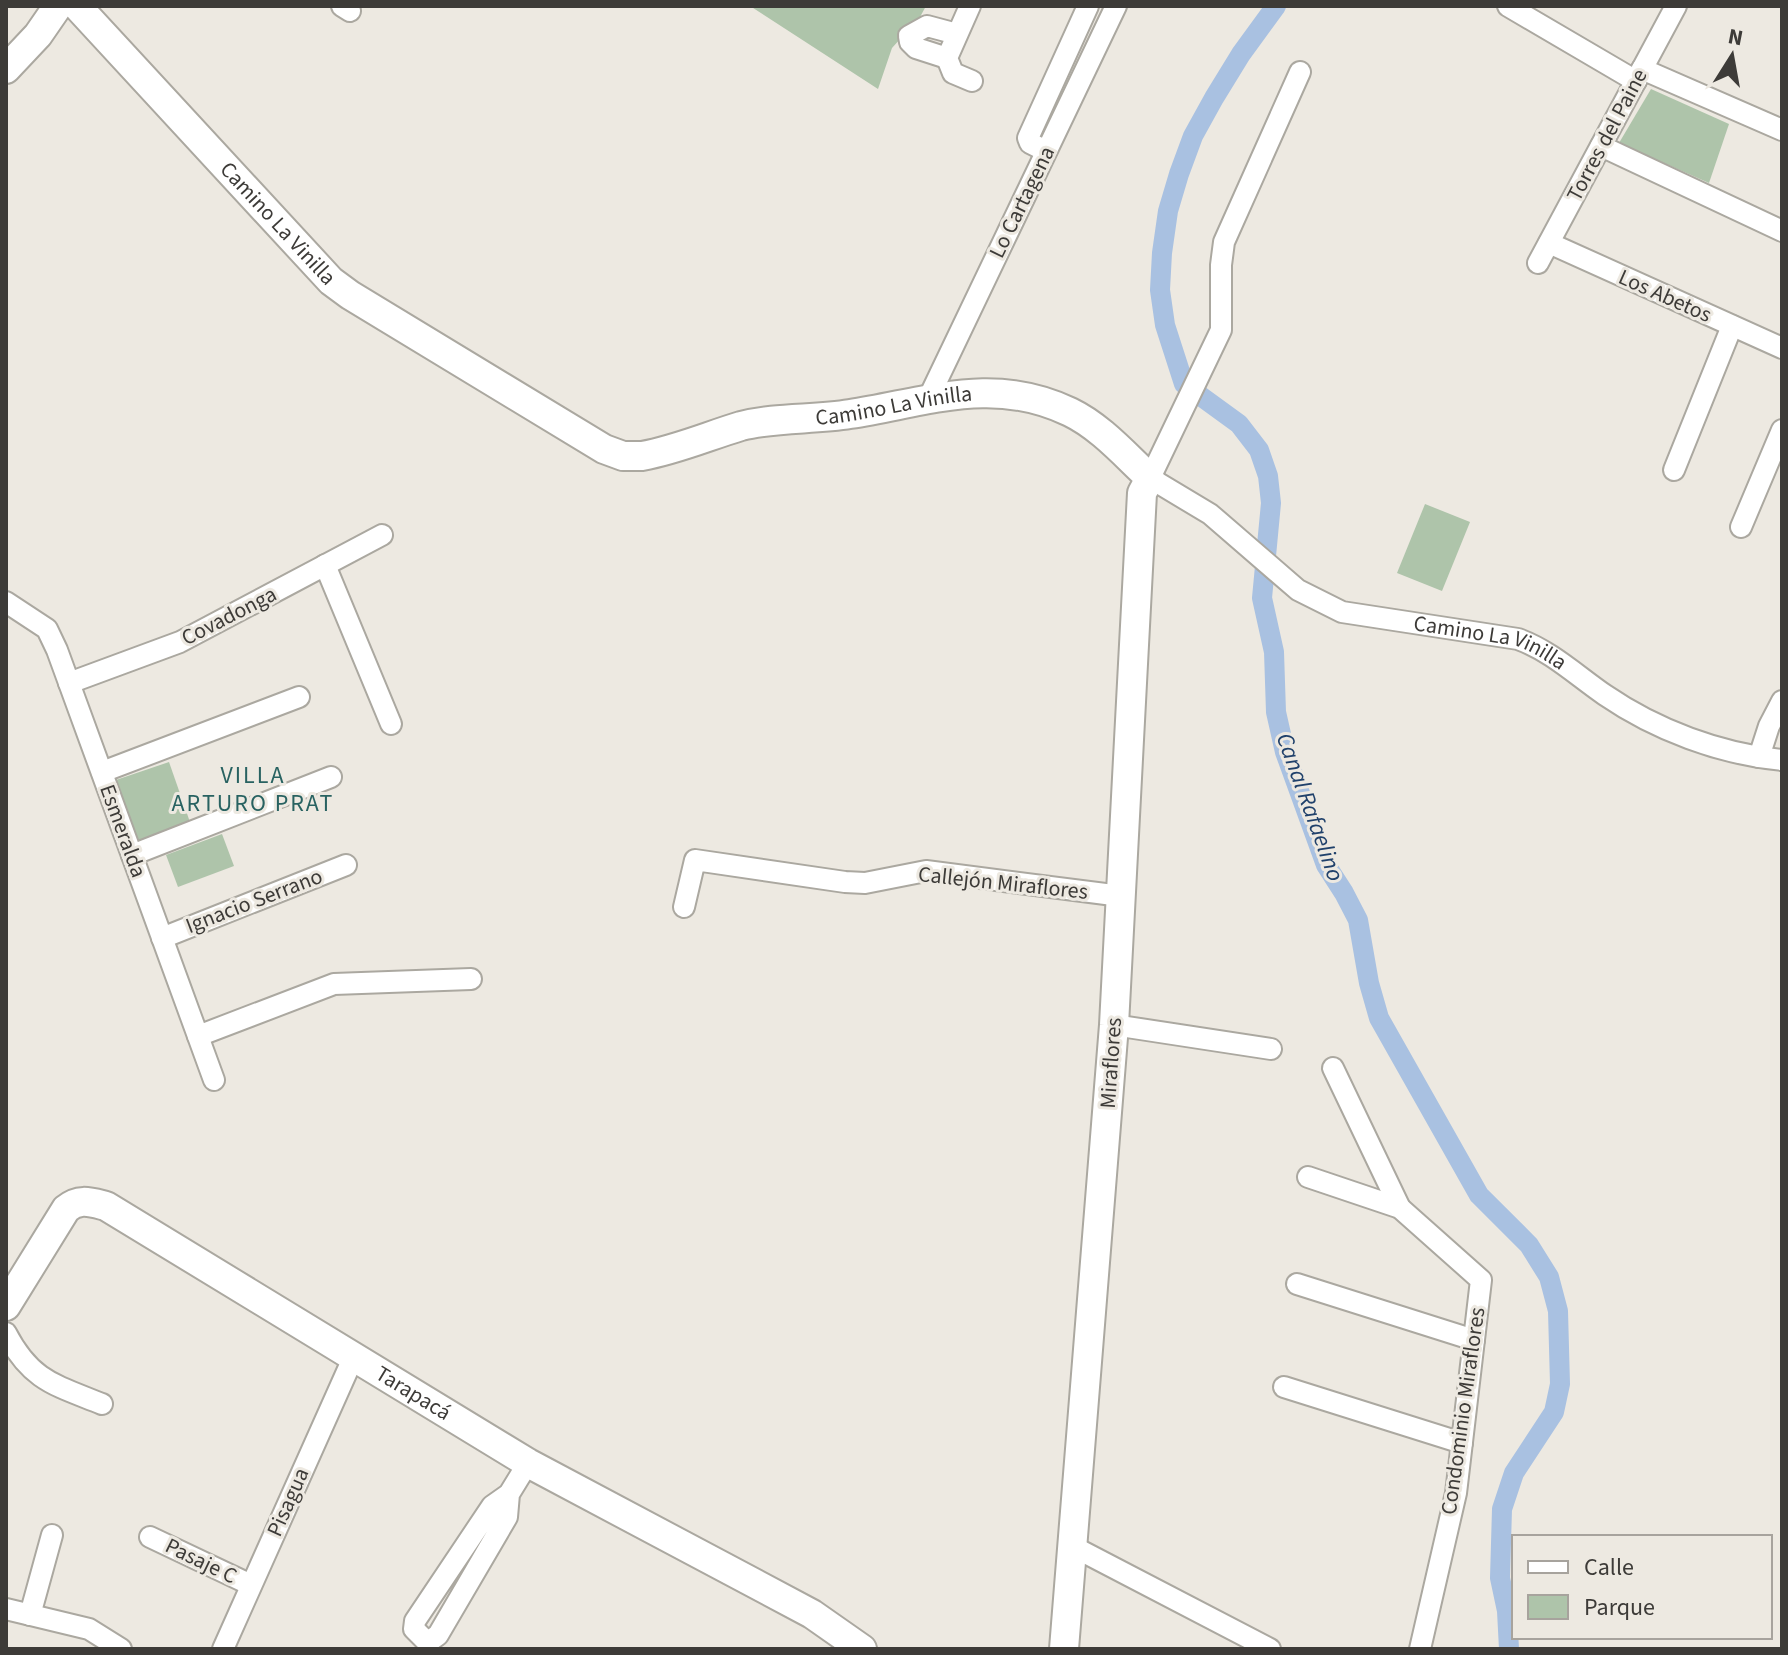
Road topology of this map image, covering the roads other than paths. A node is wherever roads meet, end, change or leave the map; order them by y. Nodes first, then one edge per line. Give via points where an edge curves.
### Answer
1 (58, 6) edge
2 (77, 6) edge
3 (970, 6) edge
4 (1090, 6) edge
5 (1508, 6) edge
6 (1676, 6) edge
7 (1113, 12) edge
8 (957, 34) junction
9 (947, 58) junction
10 (6, 69) edge
11 (1300, 72) dead end
12 (1639, 75) junction
13 (972, 81) dead end
14 (1782, 130) edge
15 (1601, 146) junction
16 (1046, 151) junction
17 (1782, 231) edge
18 (1549, 243) junction
19 (1538, 263) dead end
20 (1732, 326) junction
21 (1782, 348) edge
22 (929, 397) junction
23 (1782, 430) edge
24 (1674, 470) dead end
25 (1150, 478) junction
26 (1741, 527) dead end
27 (382, 535) dead end
28 (325, 565) junction
29 (6, 602) edge
30 (69, 683) junction
31 (299, 697) dead end
32 (1782, 701) edge
33 (391, 724) dead end
34 (1759, 757) junction
35 (1782, 760) edge
36 (102, 772) junction
37 (331, 777) dead end
38 (132, 855) junction
39 (346, 865) dead end
40 (1121, 896) junction
41 (684, 907) dead end
42 (162, 938) junction
43 (471, 979) dead end
44 (1114, 1025) junction
45 (198, 1036) junction
46 (1271, 1049) dead end
47 (1333, 1068) dead end
48 (214, 1080) dead end
49 (1308, 1177) dead end
50 (1400, 1208) junction
51 (1297, 1284) dead end
52 (6, 1306) edge
53 (6, 1333) edge
54 (1474, 1340) junction
55 (354, 1356) junction
56 (1284, 1387) dead end
57 (102, 1404) dead end
58 (1462, 1443) junction
59 (528, 1463) junction
60 (509, 1494) junction
61 (52, 1535) dead end
62 (150, 1537) dead end
63 (1072, 1546) junction
64 (251, 1585) junction
65 (6, 1609) edge
66 (30, 1615) junction
67 (121, 1649) edge
68 (223, 1649) edge
69 (862, 1649) edge
70 (1064, 1649) edge
71 (1270, 1649) edge
72 (1420, 1649) edge

1 - 10 street
2 - 22 street, Camino La Vinilla via 331,281 604,449 642,456 755,423 848,414
3 - 8 street
4 - 7 street
4 - 16 street via 1028,138
5 - 12 street
6 - 12 street, Torres del Paine
7 - 16 street, Lo Cartagena
8 - 9 street
8 - 9 street via 927,26 909,36 916,48
9 - 13 street via 953,73
11 - 25 street via 1224,242 1221,330
12 - 14 street
12 - 15 street, Torres del Paine
15 - 17 street
15 - 18 street, Torres del Paine
16 - 22 street, Lo Cartagena
18 - 19 street, Torres del Paine
18 - 20 street, Los Abetos
20 - 21 street, Los Abetos
20 - 24 street
22 - 25 street, Camino La Vinilla via 993,393 1050,404 1084,420
23 - 26 street
25 - 34 street, Camino La Vinilla via 1210,514 1308,596 1342,612 1518,639 1537,646 1631,711 1697,741
25 - 40 street, Miraflores via 1142,493
27 - 28 street, Covadonga
28 - 30 street, Covadonga via 180,642
28 - 33 street
29 - 30 street, Esmeralda via 47,629
30 - 36 street, Esmeralda
31 - 36 street
32 - 34 street
34 - 35 street, Camino La Vinilla
36 - 38 street, Esmeralda
37 - 38 street
38 - 42 street, Esmeralda
39 - 42 street, Ignacio Serrano
40 - 41 street, Callejón Miraflores via 926,871 845,882 695,860
40 - 44 street, Miraflores
42 - 45 street, Esmeralda
43 - 45 street via 334,984
44 - 46 street
44 - 63 street, Miraflores
45 - 48 street, Esmeralda
47 - 50 street
49 - 50 street, Condominio Miraflores
50 - 54 street, Condominio Miraflores via 1481,1280
51 - 54 street
52 - 55 street, Tarapacá via 66,1209 88,1201 106,1206
53 - 57 street via 39,1377
54 - 58 street, Condominio Miraflores
55 - 59 street, Tarapacá
55 - 64 street, Pisagua
56 - 58 street
58 - 72 street, Condominio Miraflores via 1456,1493
59 - 60 street
59 - 69 street, Tarapacá via 812,1614
60 - 60 street via 507,1517 438,1635 425,1640 416,1634 415,1621 492,1506
61 - 66 street
62 - 64 street, Pasaje C
63 - 70 street, Miraflores
63 - 71 street
64 - 68 street, Pisagua
65 - 66 street
66 - 67 street via 89,1629

